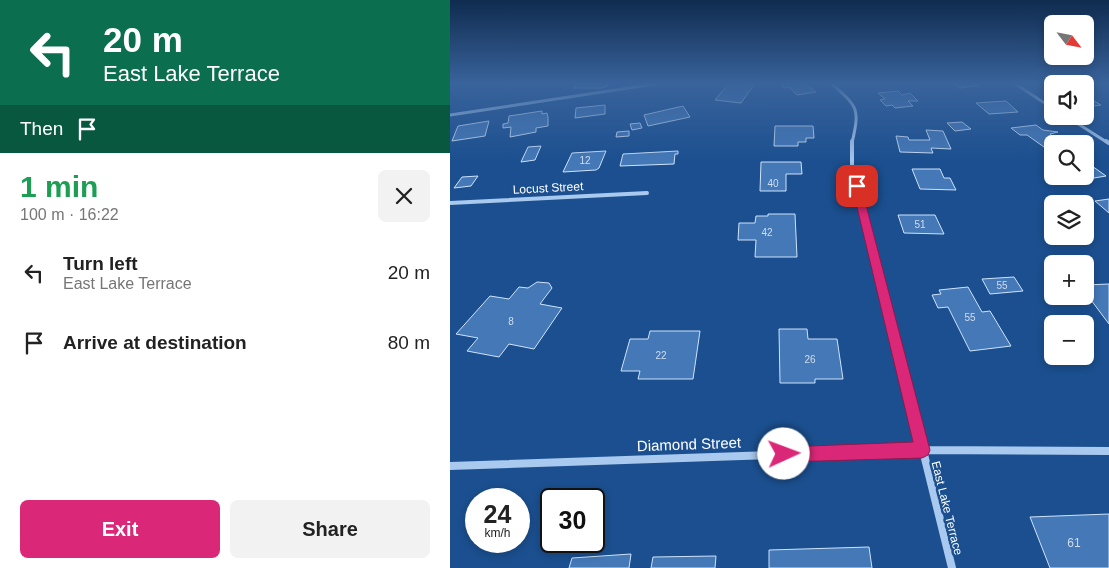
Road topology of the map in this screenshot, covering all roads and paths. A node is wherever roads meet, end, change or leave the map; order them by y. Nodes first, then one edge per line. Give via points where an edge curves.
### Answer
1 (487, 110) edge
2 (856, 110) edge
3 (450, 115) edge
4 (1080, 125) edge
5 (1109, 143) edge
6 (647, 193) dead end
7 (450, 203) edge
8 (922, 450) junction
9 (1109, 450) edge
10 (450, 466) edge
11 (952, 568) edge

1 - 3 street
2 - 8 street, East Lake Terrace via 858,121 851,148 852,167
4 - 5 street
6 - 7 street, Locust Street
8 - 9 street, Diamond Street
8 - 10 street, Diamond Street
8 - 11 street, East Lake Terrace

